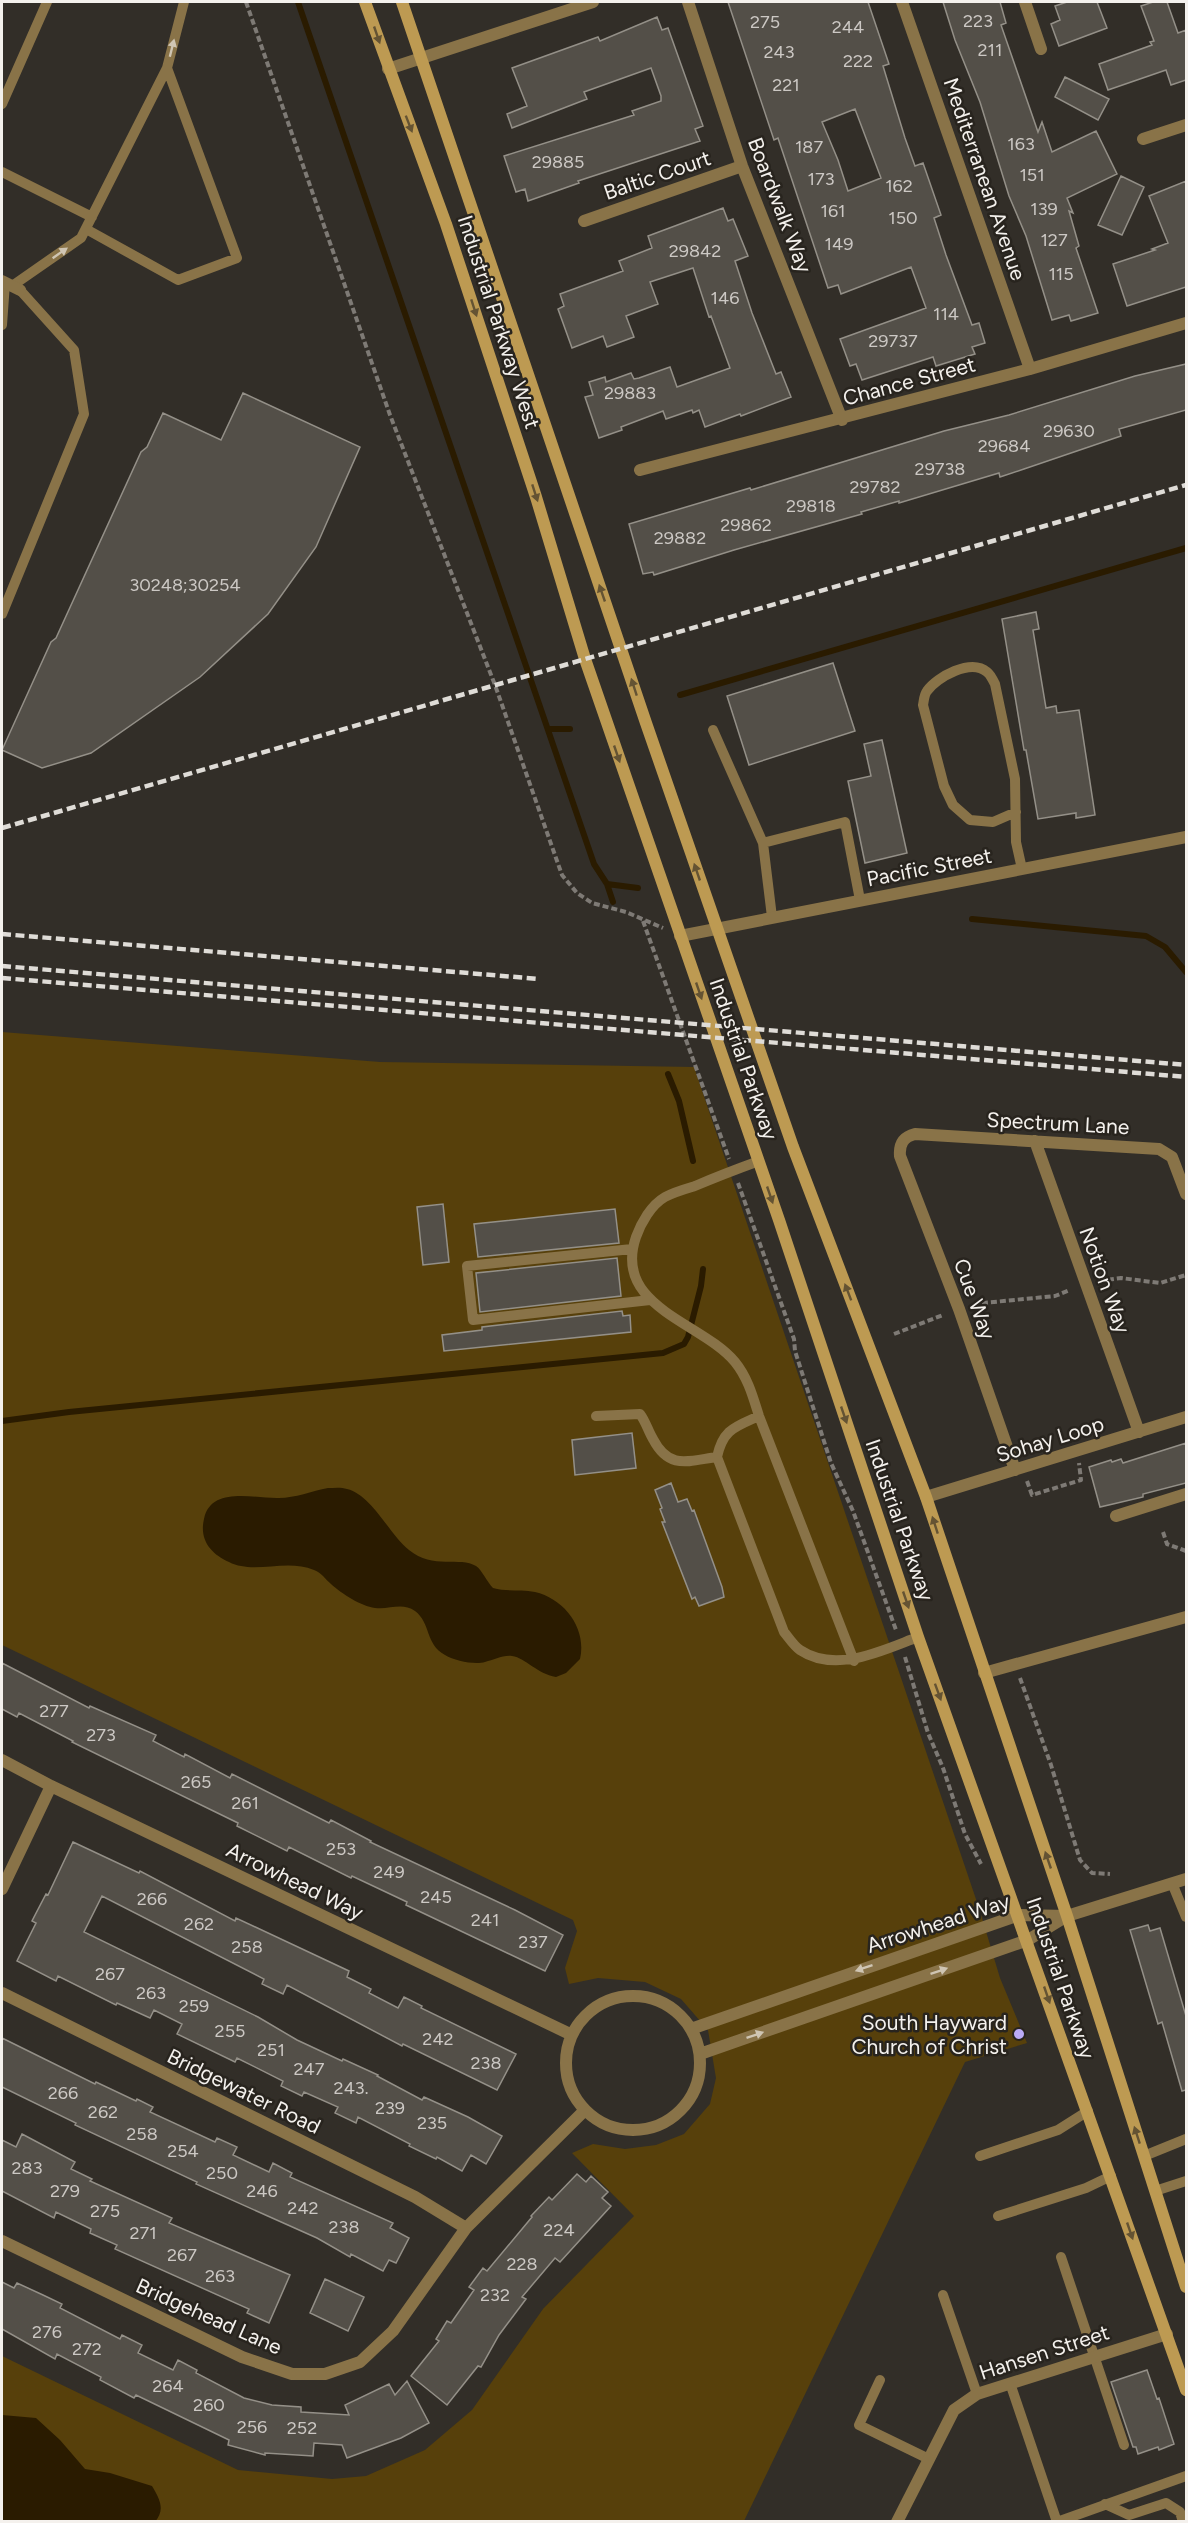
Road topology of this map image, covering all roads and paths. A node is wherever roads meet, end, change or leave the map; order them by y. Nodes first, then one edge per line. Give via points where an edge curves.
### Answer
1 (47, 2) edge
2 (184, 2) edge
3 (246, 2) edge
4 (365, 2) edge
5 (402, 2) edge
6 (593, 2) edge
7 (688, 2) edge
8 (902, 2) edge
9 (1025, 2) edge
10 (1041, 49) dead end
11 (421, 58) junction
12 (167, 68) junction
13 (388, 69) junction
14 (2, 104) edge
15 (1186, 125) edge
16 (1143, 139) dead end
17 (742, 166) junction
18 (2, 172) edge
19 (92, 217) junction
20 (584, 220) dead end
21 (86, 229) junction
22 (10, 285) edge
23 (1186, 323) edge
24 (2, 325) edge
25 (1030, 369) junction
26 (842, 420) junction
27 (640, 470) dead end
28 (2, 614) edge
29 (621, 648) joint
30 (585, 659) joint
31 (713, 730) dead end
32 (1016, 813) junction
33 (1186, 837) edge
34 (763, 843) junction
35 (1022, 868) junction
36 (860, 900) junction
37 (772, 917) junction
38 (642, 920) junction
39 (716, 927) junction
40 (680, 936) junction
41 (1035, 1141) junction
42 (902, 1142) joint
43 (759, 1161) junction
44 (733, 1171) junction
45 (1186, 1194) edge
46 (632, 1250) junction
47 (1186, 1275) edge
48 (1096, 1282) dead end
49 (1070, 1290) dead end
50 (650, 1300) junction
51 (970, 1305) dead end
52 (943, 1315) dead end
53 (894, 1334) dead end
54 (596, 1416) dead end
55 (759, 1416) junction
56 (1186, 1417) edge
57 (1139, 1432) junction
58 (717, 1457) junction
59 (1015, 1470) junction
60 (1186, 1494) edge
61 (926, 1497) junction
62 (1116, 1516) dead end
63 (1163, 1532) dead end
64 (1186, 1551) edge
65 (1186, 1617) edge
66 (918, 1637) junction
67 (901, 1644) junction
68 (854, 1661) junction
69 (1017, 1672) dead end
70 (984, 1673) junction
71 (2, 1760) edge
72 (51, 1786) junction
73 (984, 1870) dead end
74 (1110, 1874) dead end
75 (1186, 1879) edge
76 (1172, 1883) junction
77 (2, 1889) edge
78 (1019, 1915) junction
79 (1067, 1916) junction
80 (1186, 1917) edge
81 (1028, 1940) junction
82 (2, 1993) edge
83 (691, 2029) junction
84 (572, 2036) junction
85 (700, 2054) junction
86 (585, 2110) junction
87 (1088, 2111) junction
88 (1186, 2139) edge
89 (980, 2156) dead end
90 (1144, 2156) junction
91 (1111, 2176) junction
92 (1186, 2181) edge
93 (1155, 2191) junction
94 (998, 2216) dead end
95 (466, 2228) junction
96 (2, 2241) edge
97 (1061, 2257) dead end
98 (1186, 2287) edge
99 (943, 2295) dead end
100 (1167, 2334) junction
101 (1094, 2357) junction
102 (880, 2380) dead end
103 (1010, 2383) junction
104 (1186, 2390) edge
105 (977, 2394) junction
106 (1124, 2445) dead end
107 (929, 2459) junction
108 (1186, 2476) edge
109 (1105, 2504) junction
110 (897, 2522) edge
111 (1057, 2522) edge
112 (1183, 2522) edge

1 - 14 lane
12 -> 2 lane
3 - 38 path via 390,415 495,685 562,875 592,903
4 -> 13 main road, Industrial Parkway West
5 - 11 main road, Industrial Parkway West
6 - 11 street
7 - 17 street, Boardwalk Way
8 - 25 street, Mediterranean Avenue
9 - 10 street
11 - 13 street
29 -> 11 main road, Industrial Parkway West
12 - 19 lane
12 - 21 lane via 237,258 178,280
13 -> 30 main road, Industrial Parkway West via 446,224
15 - 16 street
17 - 20 street, Baltic Court
17 - 26 street, Boardwalk Way
18 - 19 lane
19 - 21 lane
22 -> 21 lane via 81,238
22 - 24 lane
22 - 28 lane via 74,350 84,414
23 - 25 street, Chance Street
25 - 26 street, Chance Street
26 - 27 street, Chance Street
39 -> 29 main road, Industrial Parkway
30 -> 40 main road, Industrial Parkway
31 - 34 lane
32 - 32 lane via 1015,779 995,684 986,671 974,667 957,670 926,692 923,705 944,786 953,805 970,819 993,822
32 - 35 lane via 1016,842
33 - 35 street, Pacific Street
34 - 36 lane via 845,822
34 - 37 lane
35 - 36 street, Pacific Street
36 - 37 street, Pacific Street
37 - 39 street, Pacific Street
38 - 40 path
38 - 44 path
39 - 40 street, Pacific Street
61 -> 39 main road, Industrial Parkway via 793,1148
40 -> 43 main road, Industrial Parkway
41 - 42 street, Spectrum Lane via 915,1134
41 - 45 street, Spectrum Lane via 1158,1149 1172,1157
41 - 57 street, Notion Way
42 - 59 street, Cue Way via 900,1156
43 - 44 lane
43 -> 66 main road, Industrial Parkway
44 - 46 lane via 663,1198 641,1222
44 - 67 path via 794,1339 831,1463 853,1511
46 - 50 lane via 634,1273
46 - 50 lane via 467,1266 473,1320
47 - 48 path via 1160,1283 1121,1278
49 - 51 path via 1055,1296
50 - 55 lane via 735,1361 748,1382
52 - 53 path
54 - 58 lane via 640,1414 658,1449 674,1461
55 - 58 lane via 732,1428 721,1440
55 - 68 lane
56 - 57 street, Sohay Loop
57 - 59 street, Sohay Loop
58 - 68 lane via 784,1632 800,1650 819,1657
59 - 61 street, Sohay Loop
60 - 62 street
70 -> 61 main road, Industrial Parkway
63 - 64 path via 1167,1544
65 - 70 street
66 - 67 lane
66 -> 78 main road, Industrial Parkway
67 - 68 lane
67 - 73 path via 965,1834
69 - 74 path via 1080,1860 1092,1873
79 -> 70 main road, Industrial Parkway
71 - 72 street, Arrowhead Way
72 - 77 street
72 - 84 street, Arrowhead Way
75 - 76 street
76 - 79 street
76 - 80 lane
78 - 79 street, Arrowhead Way
78 - 81 main road, Industrial Parkway
78 -> 83 street, Arrowhead Way
79 - 81 street, Arrowhead Way
90 -> 79 main road, Industrial Parkway
85 -> 81 street, Arrowhead Way
81 -> 87 main road, Industrial Parkway
82 - 95 street, Bridgewater Road via 415,2197
83 - 84 street via 667,2004 649,1997 628,1996 591,2011
83 - 85 street
84 - 86 street via 567,2073 574,2095
85 - 86 street via 700,2074 694,2092 666,2122 648,2129 621,2129
86 - 95 street, Bridgehead Lane
87 - 89 lane via 1058,2130
87 - 91 main road, Industrial Parkway
88 - 90 lane
90 - 93 main road, Industrial Parkway
91 - 94 lane
91 -> 100 main road, Industrial Parkway
92 - 93 lane
93 - 98 main road, Industrial Parkway
95 - 96 street, Bridgehead Lane via 393,2331 360,2362 326,2374 292,2374 242,2356
97 - 101 lane
99 - 105 lane
100 - 101 street, Hansen Street
100 - 104 main road, Industrial Parkway
101 - 103 street, Hansen Street
101 - 106 lane
102 - 107 lane via 859,2425
103 - 105 street, Hansen Street
103 - 111 lane
105 - 107 street, Hansen Street via 954,2410
107 - 110 street, Hansen Street
108 - 109 lane
109 - 111 lane
109 - 112 lane via 1129,2515 1166,2503 1180,2512

